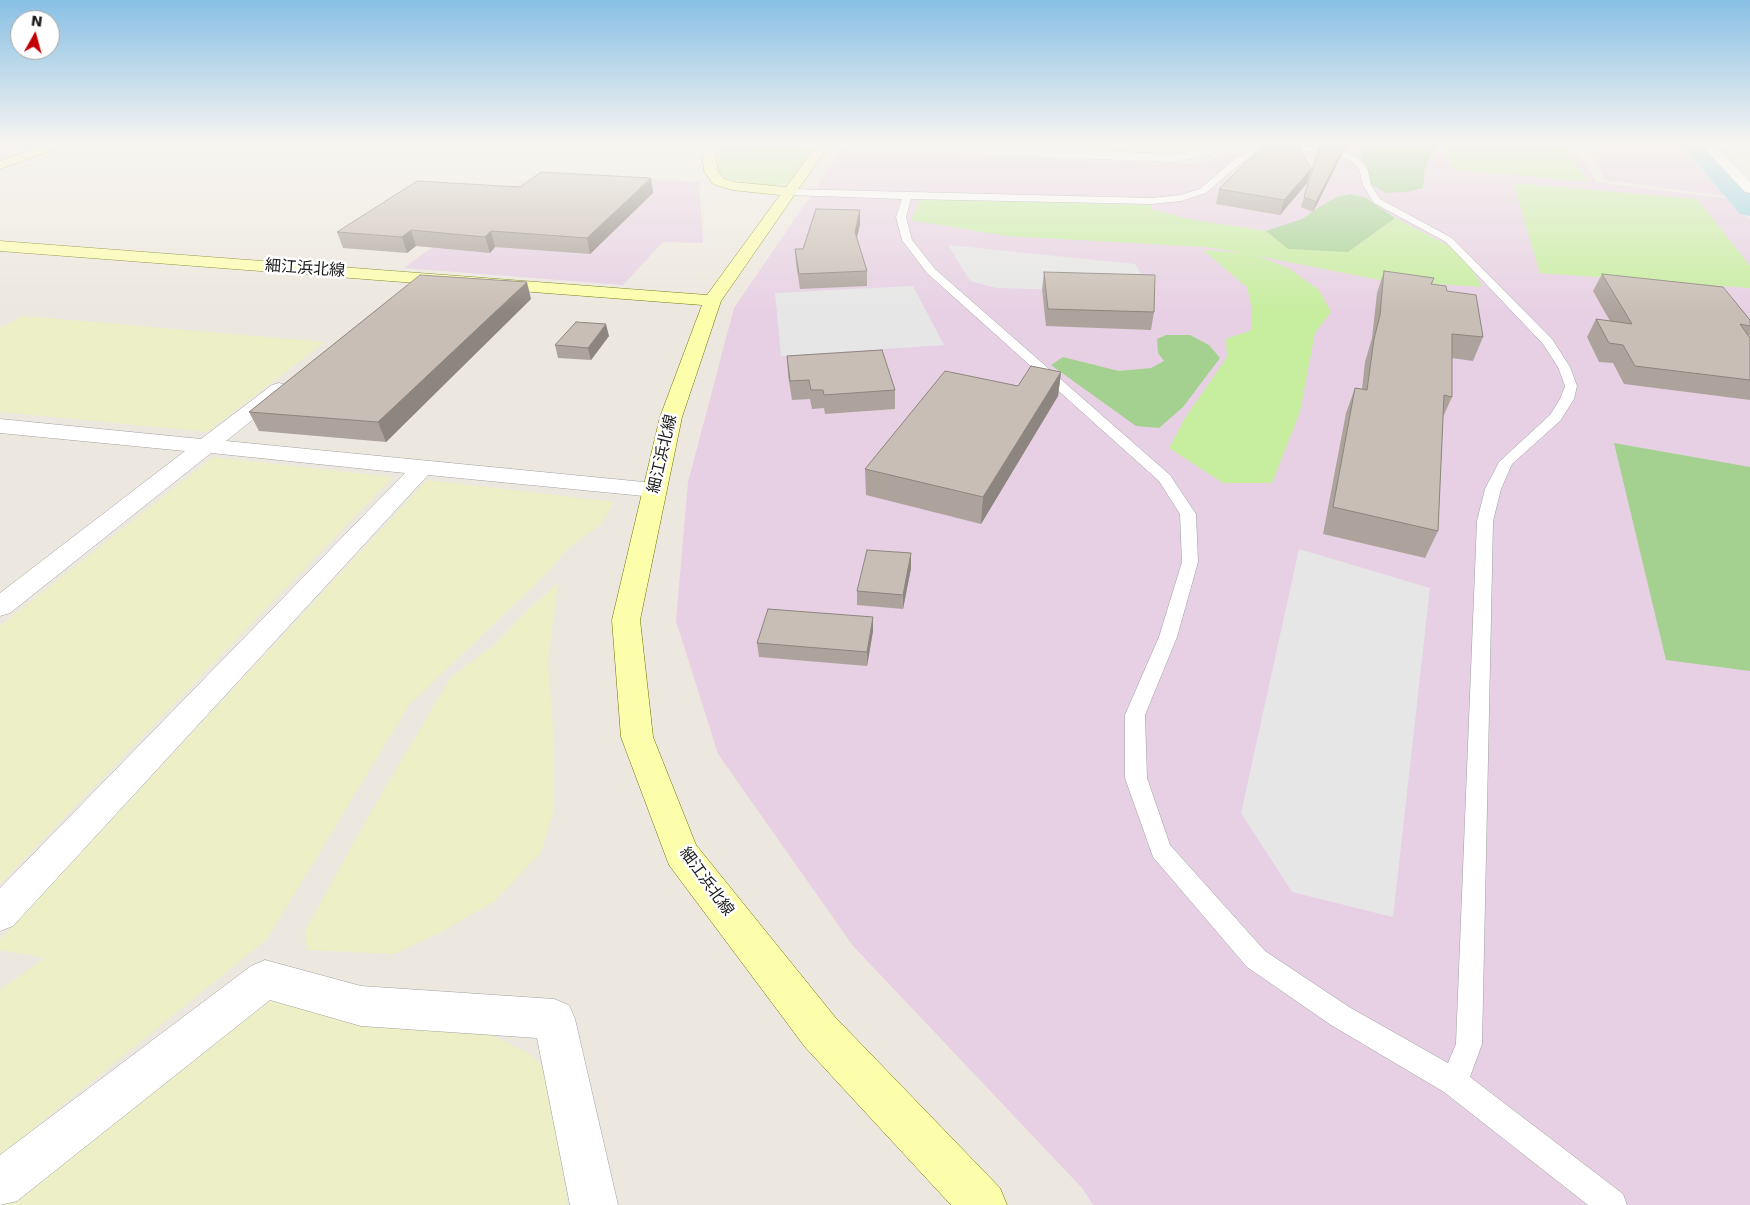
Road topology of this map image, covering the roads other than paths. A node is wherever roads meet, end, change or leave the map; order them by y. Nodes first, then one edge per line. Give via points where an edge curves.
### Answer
1 (786, 198) edge
2 (906, 198) edge
3 (998, 198) edge
4 (1179, 198) edge
5 (1375, 198) edge
6 (0, 246) edge
7 (420, 278) junction
8 (397, 296) edge
9 (712, 301) junction
10 (298, 374) edge
11 (0, 426) edge
12 (208, 446) junction
13 (423, 467) junction
14 (654, 490) junction
15 (0, 607) edge
16 (0, 914) edge
17 (1454, 1082) junction
18 (0, 1184) edge
19 (594, 1205) edge
20 (983, 1205) edge
21 (1612, 1205) edge

1 - 9 main road
2 - 17 lane via 901,217 907,240 931,271 1165,478 1188,514 1190,562 1168,637 1135,715 1136,778 1161,850 1256,959 1340,1016
3 - 4 lane via 1111,201
5 - 17 lane via 1449,240 1459,249 1548,342 1564,367 1571,386 1567,399 1554,418 1506,462 1493,489 1485,520 1470,1044
6 - 7 main road, 細江浜北線
7 - 8 street
7 - 9 main road, 細江浜北線
9 - 14 main road, 細江浜北線 via 671,416
10 - 12 street
11 - 12 street
12 - 13 street
12 - 15 street
13 - 14 street
13 - 16 street
14 - 20 main road, 細江浜北線 via 626,620 637,737 682,854 820,1032
17 - 21 lane
18 - 19 street via 265,979 361,1006 554,1018

